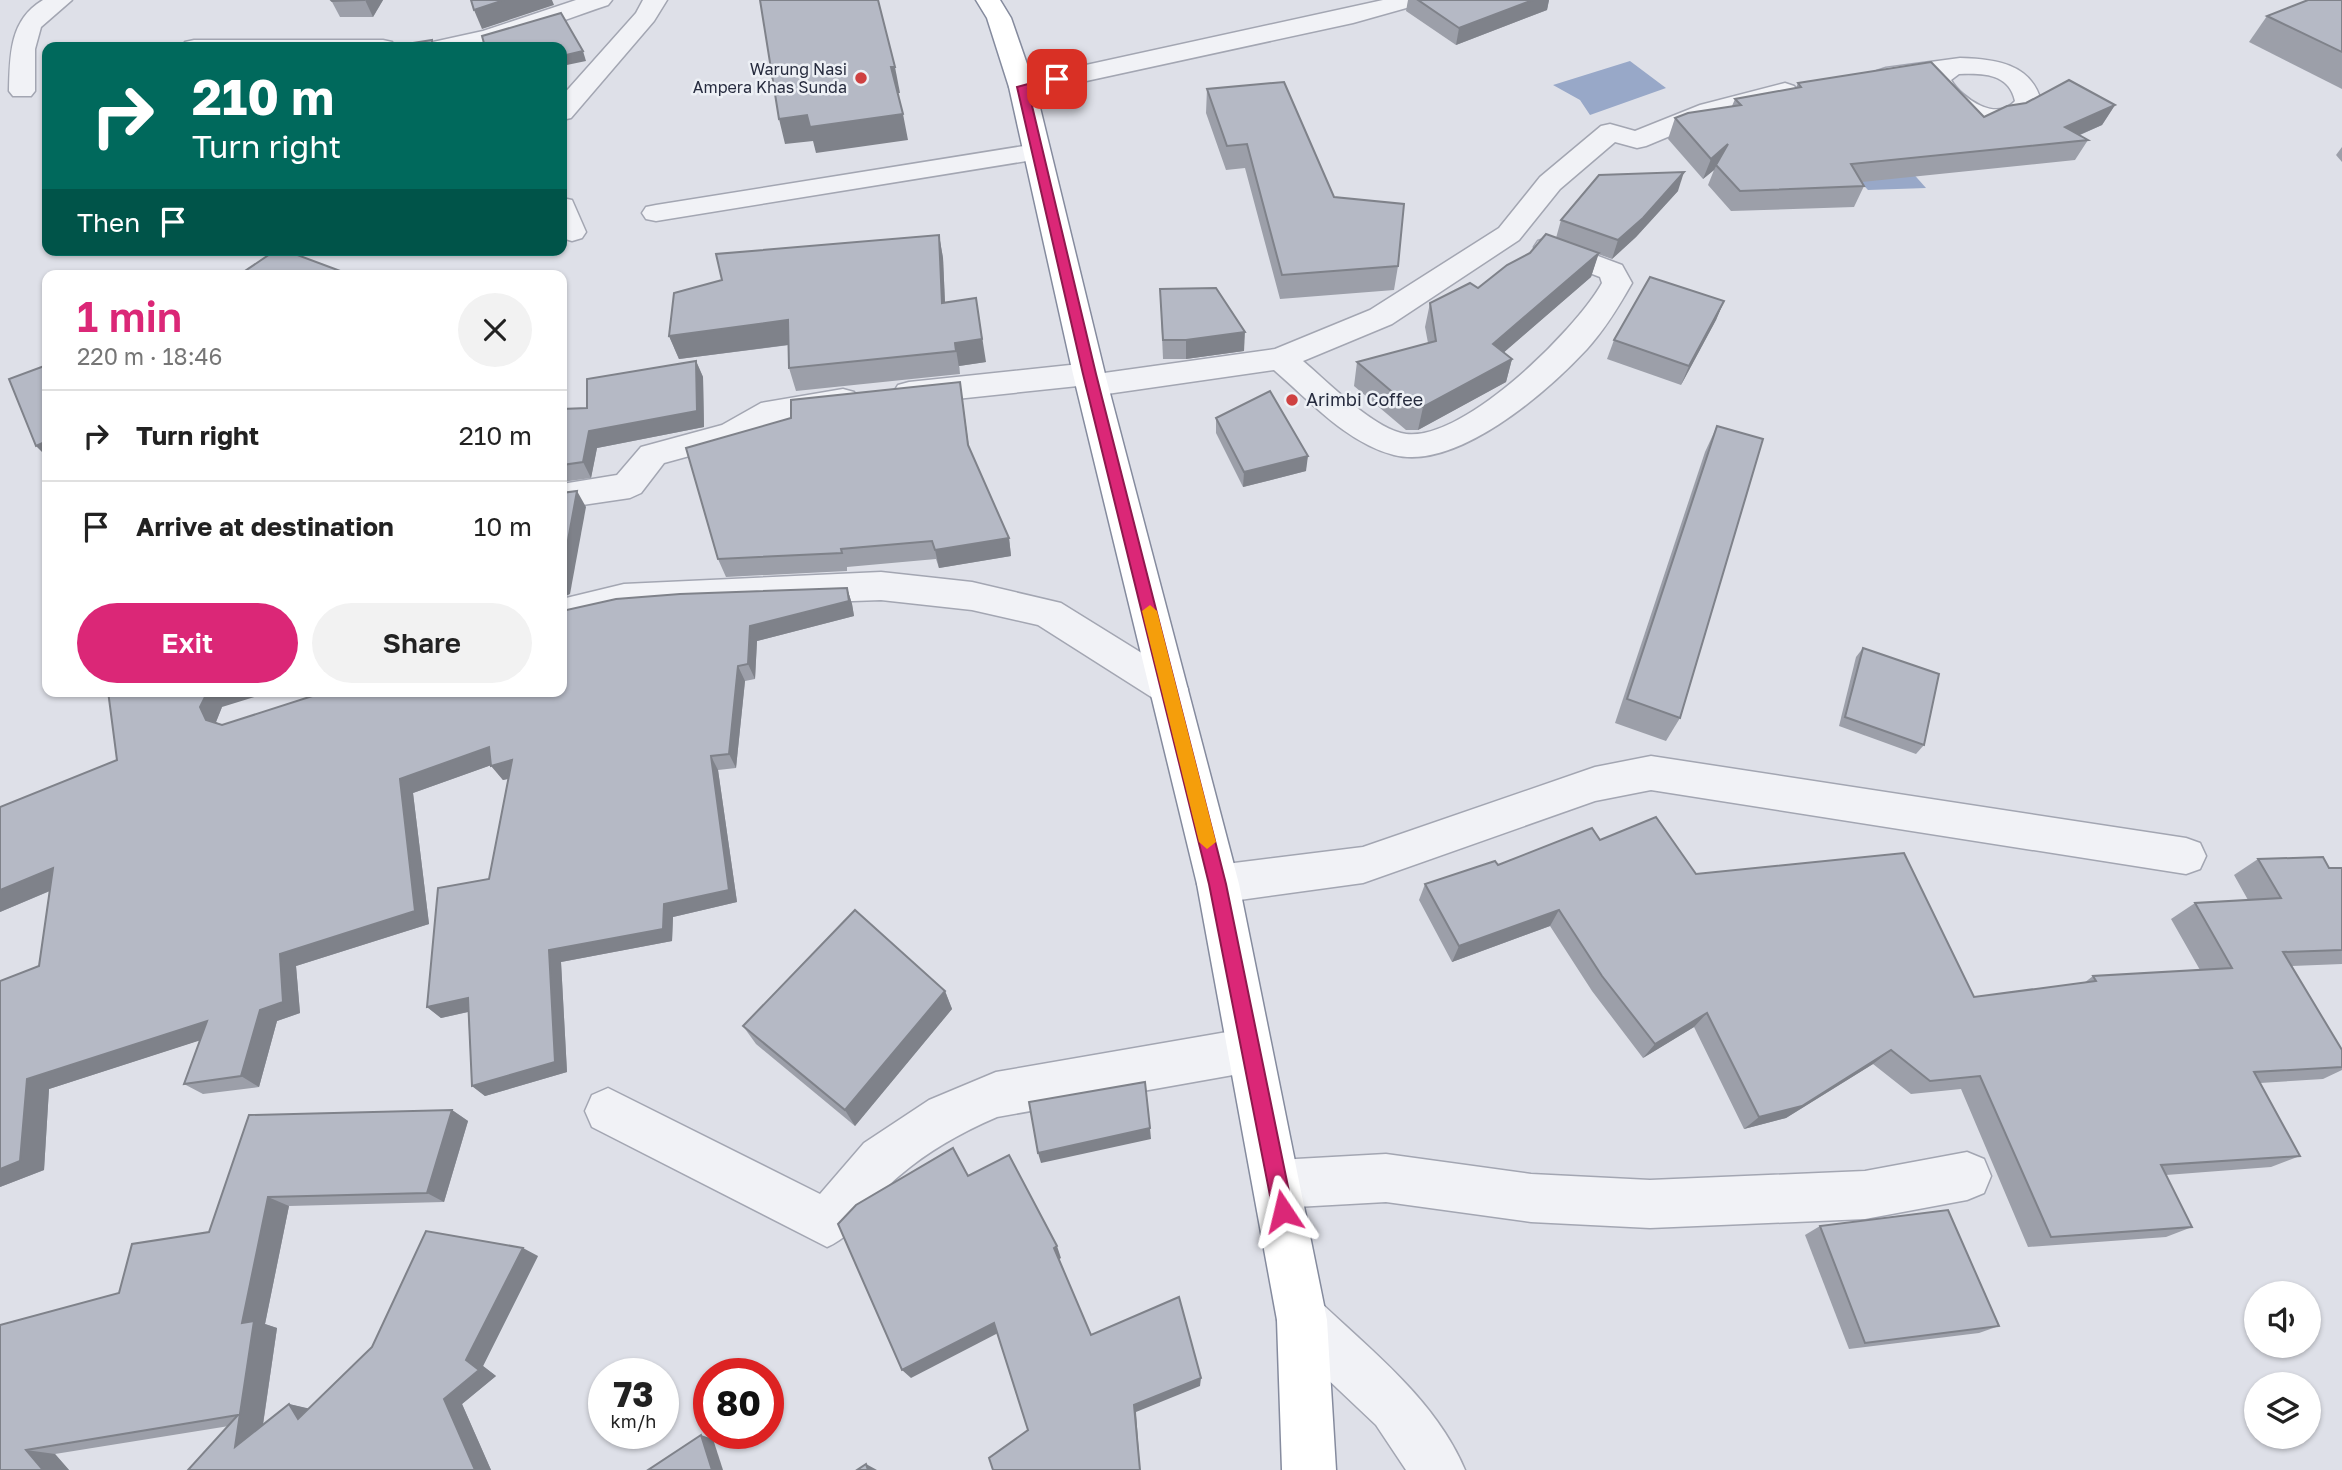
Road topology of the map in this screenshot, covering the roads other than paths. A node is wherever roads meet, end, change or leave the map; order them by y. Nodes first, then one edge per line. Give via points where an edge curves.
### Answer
1 (60, 0) edge
2 (600, 0) edge
3 (654, 0) edge
4 (988, 0) edge
5 (1409, 0) edge
6 (466, 42) edge
7 (1950, 68) dead end
8 (1859, 79) edge
9 (42, 84) edge
10 (1022, 87) junction
11 (1809, 87) edge
12 (11, 91) edge
13 (567, 106) edge
14 (1037, 152) junction
15 (656, 213) dead end
16 (567, 218) edge
17 (572, 232) dead end
18 (1509, 234) junction
19 (1280, 359) junction
20 (1091, 379) junction
21 (567, 495) edge
22 (567, 612) edge
23 (1169, 689) junction
24 (2186, 856) dead end
25 (1218, 884) junction
26 (1250, 1050) junction
27 (608, 1111) dead end
28 (1967, 1176) dead end
29 (1278, 1184) junction
30 (1302, 1320) junction
31 (1309, 1470) edge
32 (1438, 1470) edge

1 - 12 street via 39,12 29,25
2 - 6 street
3 - 13 street via 646,16
4 - 10 highway via 999,18
5 - 10 street
7 - 8 street
9 - 12 street
10 - 14 highway
11 - 18 street via 1735,102 1665,125 1637,140 1610,132 1550,183
14 - 15 street
14 - 20 highway
16 - 17 street
18 - 19 street via 1381,317
18 - 19 street via 1612,271 1616,283 1575,344 1539,379 1451,439 1429,446 1395,444
19 - 20 street
20 - 21 street via 795,405 772,411 733,433 653,455 629,484 618,489
20 - 23 highway
22 - 23 street via 624,598 687,593 881,586 972,597 1048,613
23 - 25 highway
24 - 25 street via 1651,773 1595,785 1363,865
25 - 26 highway
26 - 27 street via 996,1095 945,1116 881,1160 827,1223
26 - 29 highway
28 - 29 street via 1865,1195 1650,1204 1531,1198 1386,1178
29 - 30 highway
30 - 31 highway
30 - 32 street via 1394,1407

